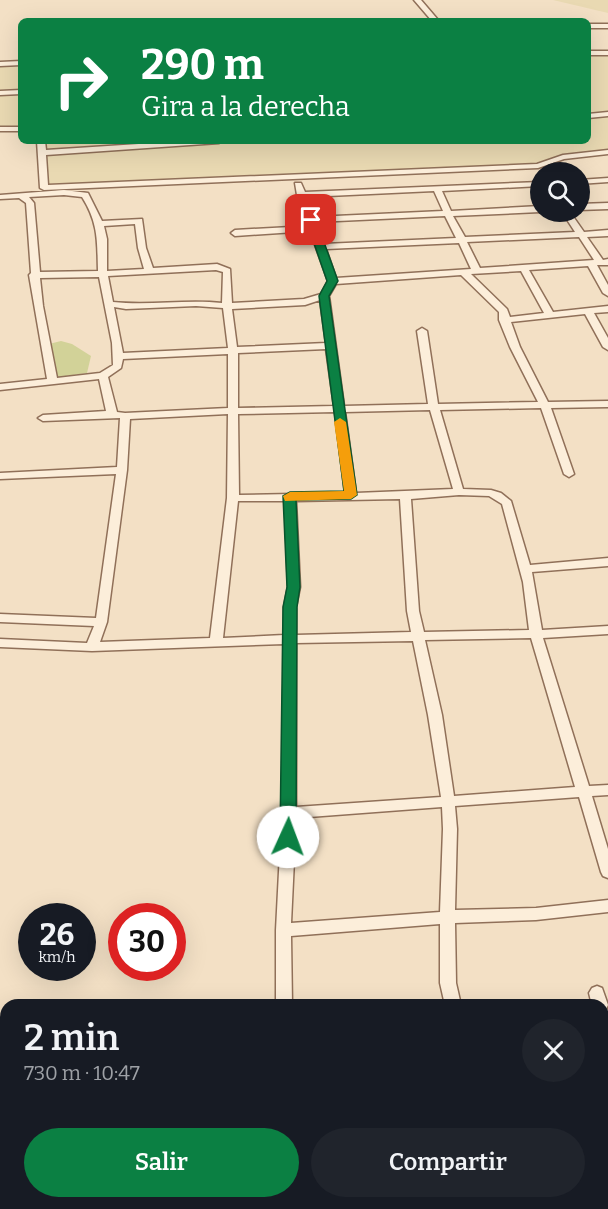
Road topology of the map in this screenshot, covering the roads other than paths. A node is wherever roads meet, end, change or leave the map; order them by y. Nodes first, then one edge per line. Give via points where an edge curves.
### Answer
1 (417, 0) edge
2 (433, 18) edge
3 (591, 26) edge
4 (608, 26) edge
5 (591, 53) edge
6 (608, 53) edge
7 (18, 63) edge
8 (0, 64) edge
9 (18, 92) edge
10 (0, 93) edge
11 (608, 114) edge
12 (591, 116) edge
13 (0, 129) edge
14 (18, 129) edge
15 (42, 144) edge
16 (175, 144) edge
17 (608, 152) edge
18 (43, 153) junction
19 (553, 162) edge
20 (530, 169) edge
21 (608, 180) edge
22 (590, 181) edge
23 (530, 184) edge
24 (437, 189) junction
25 (44, 191) junction
26 (21, 195) junction
27 (0, 197) edge
28 (608, 206) edge
29 (590, 207) edge
30 (530, 210) edge
31 (447, 214) junction
32 (573, 222) edge
33 (98, 224) junction
34 (313, 224) junction
35 (236, 233) dead end
36 (608, 234) edge
37 (582, 235) junction
38 (465, 242) junction
39 (321, 247) junction
40 (599, 262) edge
41 (523, 267) junction
42 (476, 270) junction
43 (149, 272) junction
44 (464, 272) junction
45 (103, 274) junction
46 (34, 275) junction
47 (333, 281) junction
48 (608, 293) edge
49 (324, 296) junction
50 (304, 302) junction
51 (110, 304) junction
52 (227, 306) junction
53 (326, 306) junction
54 (608, 309) edge
55 (588, 311) junction
56 (549, 314) junction
57 (504, 320) junction
58 (422, 331) dead end
59 (331, 346) junction
60 (608, 346) edge
61 (233, 352) junction
62 (118, 356) junction
63 (104, 376) junction
64 (52, 380) junction
65 (0, 387) edge
66 (608, 404) edge
67 (545, 406) junction
68 (434, 408) junction
69 (233, 411) junction
70 (339, 411) junction
71 (112, 414) junction
72 (125, 416) junction
73 (43, 418) dead end
74 (122, 470) junction
75 (569, 474) dead end
76 (0, 476) edge
77 (459, 492) junction
78 (351, 495) junction
79 (405, 495) junction
80 (290, 496) junction
81 (233, 498) junction
82 (608, 562) edge
83 (525, 569) junction
84 (0, 618) edge
85 (101, 622) junction
86 (608, 630) edge
87 (536, 634) junction
88 (420, 638) junction
89 (291, 639) junction
90 (216, 642) junction
91 (0, 643) edge
92 (92, 646) junction
93 (608, 790) edge
94 (582, 791) junction
95 (448, 800) junction
96 (289, 813) junction
97 (608, 873) edge
98 (608, 906) edge
99 (447, 917) junction
100 (283, 930) junction
101 (284, 999) edge
102 (452, 999) edge

1 - 2 street
3 - 4 street
5 - 6 street
7 - 8 street
9 - 10 street
11 - 12 street
13 - 14 street
15 - 18 street
16 - 18 street
17 - 19 street via 563,157
18 - 25 street
20 - 25 street
21 - 22 street
23 - 24 street
24 - 31 street
24 - 34 street via 300,190
25 - 26 street
25 - 33 street via 86,195
26 - 27 street
26 - 46 street via 30,203
28 - 29 street
30 - 31 street
31 - 34 street
31 - 38 street
32 - 37 street
33 - 43 street via 139,221
33 - 45 street
34 - 35 street
34 - 39 street
36 - 37 street
37 - 38 street
37 - 40 street
38 - 39 street
38 - 42 street
39 - 47 street
40 - 41 street
40 - 48 street
41 - 42 street
41 - 56 street
42 - 44 street
43 - 45 street
43 - 52 street via 223,268 227,275
44 - 47 street
44 - 57 street via 504,311
45 - 46 street
45 - 51 street
46 - 64 street
47 - 49 street
49 - 50 street
49 - 53 street
50 - 52 street
50 - 53 street
51 - 52 street
51 - 62 street
52 - 61 street
53 - 59 street
54 - 55 street
55 - 56 street
55 - 60 street
56 - 57 street
57 - 67 street
58 - 68 street
59 - 61 street
59 - 70 street
61 - 62 street
61 - 69 street
62 - 63 street via 118,366
63 - 64 street
63 - 71 street
64 - 65 street
66 - 67 street
67 - 68 street
67 - 75 street
68 - 70 street
68 - 77 street
69 - 70 street
69 - 72 street
69 - 81 street
70 - 78 street
71 - 72 street
71 - 73 street
72 - 74 street
74 - 76 street
74 - 85 street
77 - 79 street
77 - 83 street via 492,492 502,496
78 - 79 street
78 - 80 street
79 - 88 street via 413,611
80 - 81 street
80 - 89 street
81 - 90 street
82 - 83 street
83 - 87 street
84 - 85 street
85 - 92 street
86 - 87 street
87 - 88 street
87 - 94 street
88 - 89 street
88 - 95 street
89 - 90 street
89 - 96 street
90 - 92 street
91 - 92 street
93 - 94 street
94 - 95 street
94 - 97 street
95 - 96 street
95 - 99 street
96 - 100 street
98 - 99 street via 536,914
99 - 100 street
99 - 102 street
100 - 101 street

